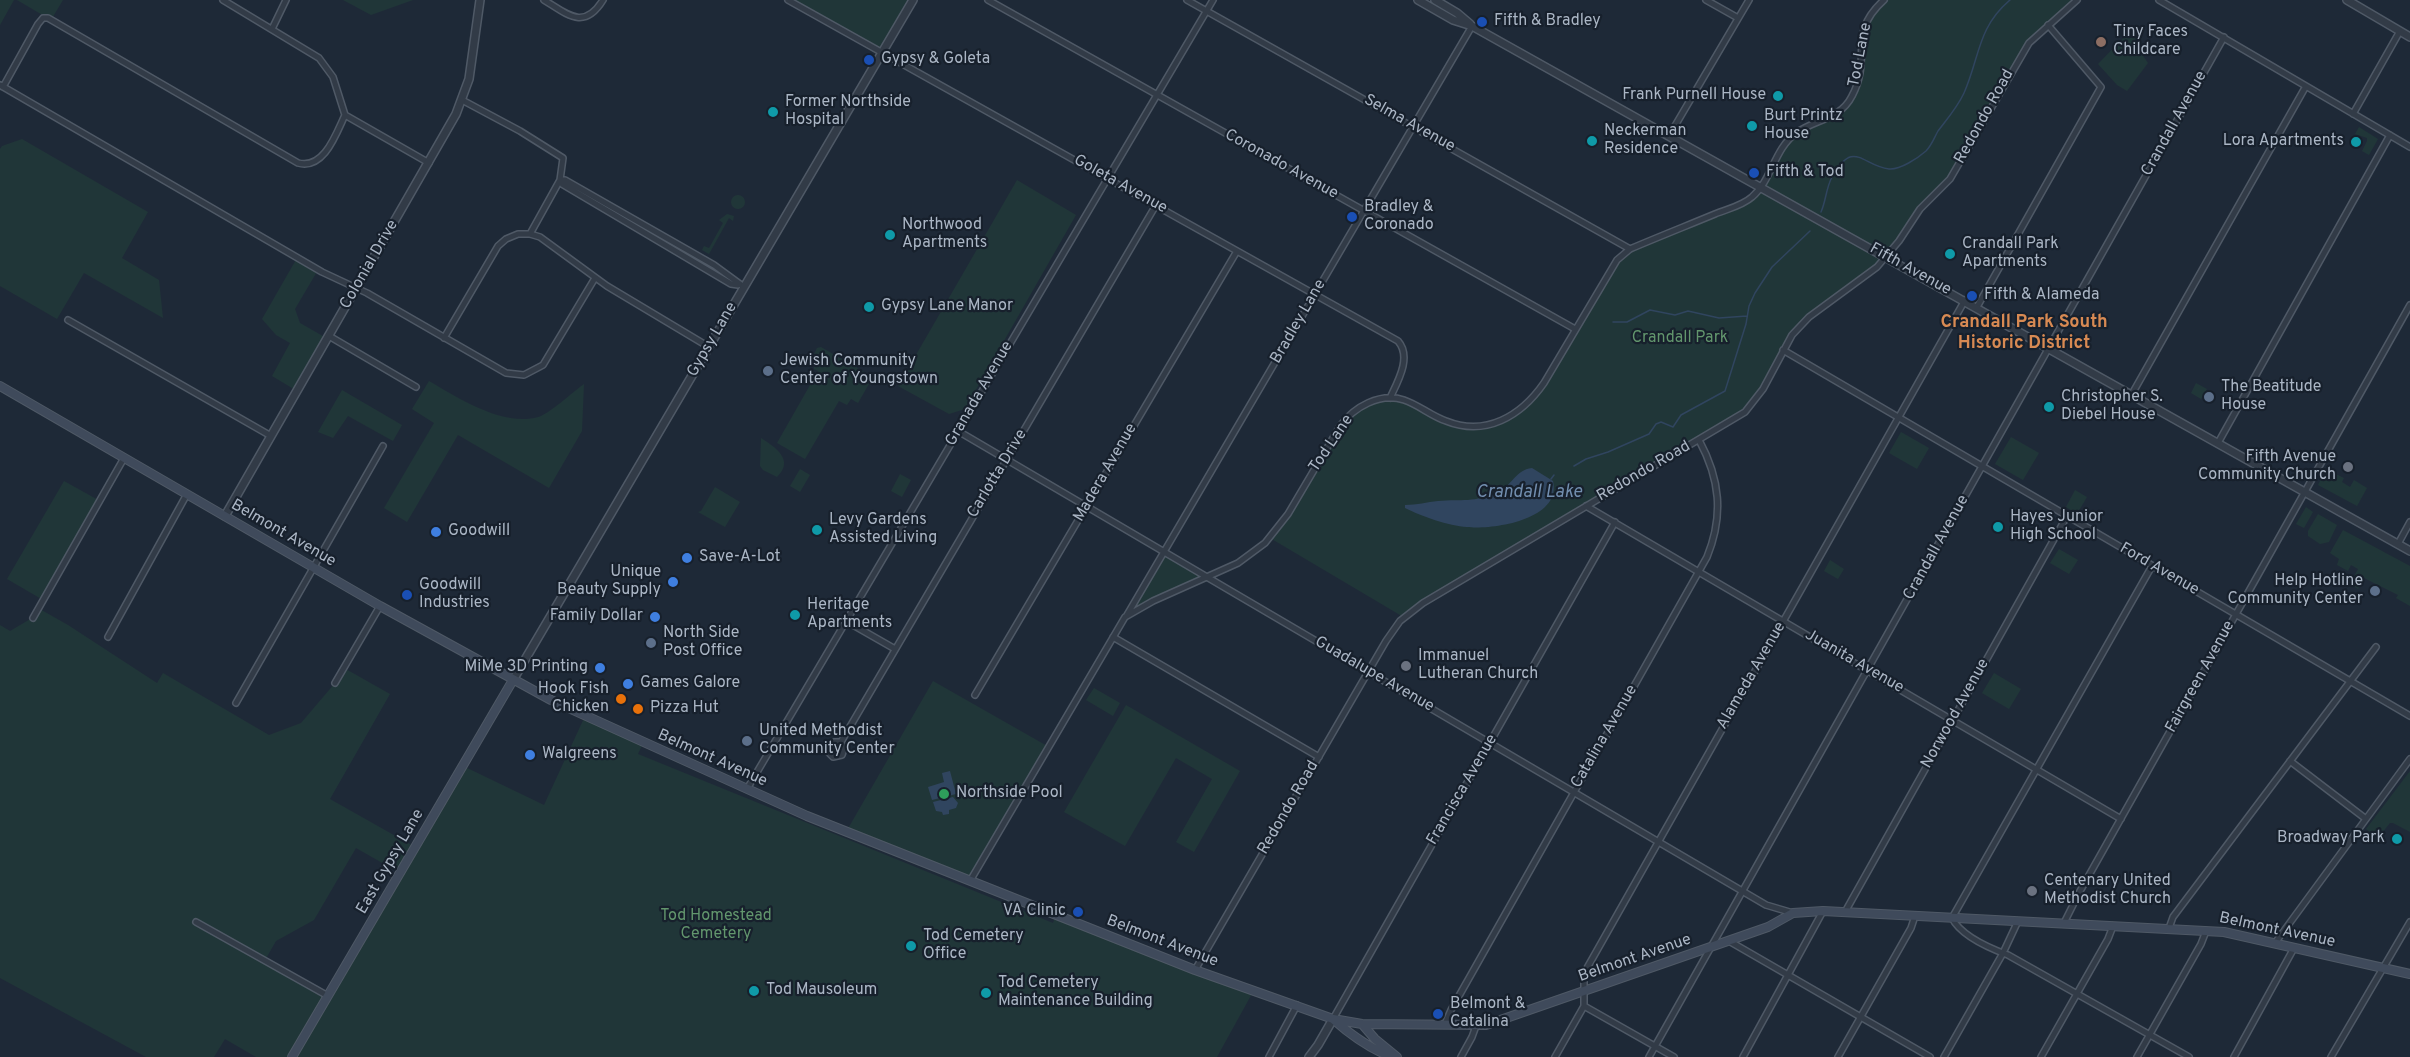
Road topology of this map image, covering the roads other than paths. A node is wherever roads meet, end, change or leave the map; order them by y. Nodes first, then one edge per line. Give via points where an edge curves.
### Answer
1 (223, 0) edge
2 (286, 0) edge
3 (480, 0) edge
4 (544, 0) edge
5 (603, 0) edge
6 (788, 0) edge
7 (913, 0) edge
8 (988, 0) edge
9 (1187, 0) edge
10 (1213, 0) edge
11 (1418, 0) edge
12 (1435, 0) edge
13 (1706, 0) edge
14 (1749, 0) edge
15 (1884, 0) edge
16 (2077, 0) edge
17 (2159, 0) edge
18 (2347, 0) edge
19 (2166, 2) edge
20 (1207, 11) junction
21 (1738, 18) junction
22 (2048, 25) junction
23 (1472, 26) junction
24 (272, 29) junction
25 (2400, 31) junction
26 (2224, 37) junction
27 (2410, 37) edge
28 (882, 52) junction
29 (2, 86) edge
30 (2306, 86) junction
31 (1157, 95) junction
32 (462, 100) junction
33 (2353, 114) junction
34 (345, 115) junction
35 (1413, 127) junction
36 (2390, 135) junction
37 (1669, 136) junction
38 (2410, 147) edge
39 (429, 163) junction
40 (1107, 178) junction
41 (560, 180) junction
42 (1761, 188) junction
43 (1156, 205) junction
44 (1364, 211) junction
45 (530, 234) junction
46 (1630, 249) junction
47 (1237, 251) junction
48 (1886, 257) junction
49 (595, 278) junction
50 (742, 286) junction
51 (356, 289) junction
52 (1315, 294) junction
53 (1965, 300) junction
54 (2410, 305) edge
55 (1977, 307) junction
56 (68, 320) dead end
57 (1575, 329) junction
58 (330, 336) junction
59 (444, 338) junction
60 (709, 346) junction
61 (2049, 348) junction
62 (1783, 350) junction
63 (0, 386) edge
64 (416, 387) dead end
65 (2132, 394) junction
66 (1390, 398) junction
67 (1899, 418) junction
68 (958, 431) junction
69 (271, 436) junction
70 (1699, 440) junction
71 (2218, 443) junction
72 (383, 446) dead end
73 (124, 458) junction
74 (1007, 459) junction
75 (1983, 467) junction
76 (2306, 492) junction
77 (187, 494) junction
78 (1086, 506) junction
79 (1586, 506) junction
80 (225, 516) junction
81 (2067, 516) junction
82 (1615, 522) junction
83 (2410, 522) edge
84 (2398, 544) junction
85 (2410, 550) edge
86 (1164, 551) junction
87 (2152, 566) junction
88 (315, 568) junction
89 (1699, 571) junction
90 (1208, 577) junction
91 (380, 606) junction
92 (2236, 615) junction
93 (1125, 617) junction
94 (33, 618) dead end
95 (846, 621) junction
96 (1784, 621) junction
97 (108, 637) dead end
98 (1113, 637) junction
99 (2376, 647) dead end
100 (895, 650) junction
101 (1868, 670) junction
102 (1368, 672) junction
103 (513, 680) junction
104 (2349, 681) junction
105 (335, 683) dead end
106 (975, 695) dead end
107 (236, 703) dead end
108 (2410, 716) edge
109 (1952, 720) junction
110 (841, 742) dead end
111 (1490, 743) junction
112 (1319, 757) junction
113 (2410, 759) edge
114 (2290, 761) junction
115 (2037, 769) junction
116 (747, 789) junction
117 (1574, 792) junction
118 (2121, 819) junction
119 (2366, 819) junction
120 (1658, 842) junction
121 (970, 881) junction
122 (1743, 891) junction
123 (1823, 911) junction
124 (1845, 912) junction
125 (1792, 913) junction
126 (1915, 916) junction
127 (1952, 918) junction
128 (2018, 921) junction
129 (196, 922) dead end
130 (2410, 922) edge
131 (2064, 923) junction
132 (2113, 926) junction
133 (2169, 928) junction
134 (2205, 931) junction
135 (1729, 941) junction
136 (2275, 943) junction
137 (1710, 948) junction
138 (2294, 948) junction
139 (2003, 953) junction
140 (2382, 968) junction
141 (1195, 970) junction
142 (2410, 974) edge
143 (1788, 977) junction
144 (1583, 991) junction
145 (2077, 993) junction
146 (328, 996) junction
147 (1297, 1005) junction
148 (1584, 1006) junction
149 (1860, 1017) junction
150 (1333, 1019) junction
151 (1362, 1024) junction
152 (1445, 1024) junction
153 (1476, 1026) junction
154 (2150, 1035) junction
155 (1655, 1046) junction
156 (292, 1057) edge
157 (1269, 1057) edge
158 (1309, 1057) edge
159 (1395, 1057) edge
160 (1461, 1057) edge
161 (1555, 1057) edge
162 (1649, 1057) edge
163 (1674, 1057) edge
164 (1743, 1057) edge
165 (1838, 1057) edge
166 (1930, 1057) edge
167 (1944, 1057) edge
168 (2041, 1057) edge
169 (2137, 1057) edge
170 (2189, 1057) edge
171 (2234, 1057) edge
172 (2331, 1057) edge

1 - 24 street
2 - 24 street
3 - 32 street, Colonial Drive via 472,67
4 - 5 street via 580,18 594,13
6 - 28 street, Goleta Avenue
7 - 28 street, Gypsy Lane
8 - 31 street, Coronado Avenue
9 - 20 street, Selma Avenue
10 - 20 street, Granada Avenue
11 - 23 street, Fifth Avenue
12 - 23 street, Fifth Avenue
13 - 21 street
14 - 21 street
15 - 42 street, Tod Lane via 1864,26 1860,75 1849,102 1831,118 1790,138
16 - 22 street, Redondo Road
17 - 19 street
18 - 25 street
19 - 26 street
20 - 31 street, Granada Avenue
20 - 35 street, Selma Avenue
21 - 37 street
22 - 48 street, Redondo Road via 2020,55 1950,179 1921,208
22 - 55 street via 2101,87
23 - 35 street, Bradley Lane
23 - 37 street, Fifth Avenue
24 - 34 street via 323,62 333,77
25 - 27 street
25 - 33 street
26 - 30 street
26 - 61 street, Crandall Avenue
28 - 40 street, Goleta Avenue
28 - 50 street, Gypsy Lane
29 - 34 street via 38,24 48,18 298,163 312,164 321,158
29 - 51 street
30 - 33 street
30 - 65 street
31 - 40 street, Granada Avenue
31 - 44 street, Coronado Avenue
32 - 39 street, Colonial Drive
32 - 41 street via 563,158
33 - 36 street
34 - 39 street
35 - 44 street, Bradley Lane
35 - 46 street, Selma Avenue
36 - 38 street
36 - 71 street
37 - 42 street, Fifth Avenue
39 - 51 street, Colonial Drive
40 - 43 street, Goleta Avenue
40 - 68 street, Granada Avenue
41 - 45 street
41 - 50 street
41 - 50 street via 731,284
42 - 46 street, Tod Lane via 1744,202
42 - 48 street, Fifth Avenue
43 - 47 street, Goleta Avenue
43 - 74 street, Carlotta Drive
44 - 52 street, Bradley Lane
44 - 57 street, Coronado Avenue
45 - 49 street via 544,239
45 - 59 street via 512,236 498,246
46 - 57 street, Tod Lane via 1613,265
47 - 52 street, Goleta Avenue
47 - 78 street, Madera Avenue
48 - 53 street, Fifth Avenue
48 - 62 street, Redondo Road via 1871,273 1802,324
49 - 59 street via 549,358 533,372 506,373
49 - 60 street
50 - 60 street, Gypsy Lane
51 - 58 street, Colonial Drive
51 - 59 street
52 - 66 street, Goleta Avenue via 1403,346 1405,360
52 - 86 street, Bradley Lane
53 - 55 street, Fifth Avenue
53 - 67 street, Alameda Avenue
54 - 76 street, Fairgreen Avenue
55 - 61 street, Fifth Avenue
56 - 69 street
57 - 66 street, Tod Lane via 1536,395 1503,421 1464,426 1444,421 1405,400
58 - 64 street
58 - 69 street, Colonial Drive
60 - 103 street, Gypsy Lane
61 - 65 street, Fifth Avenue
61 - 75 street, Crandall Avenue
62 - 67 street, Ford Avenue
62 - 70 street, Redondo Road via 1750,408
63 - 73 main road, Belmont Avenue
65 - 71 street, Fifth Avenue
66 - 90 street, Tod Lane via 1365,405 1349,416 1275,533 1250,556
67 - 75 street, Ford Avenue
67 - 96 street, Alameda Avenue
68 - 74 street, Guadalupe Avenue
68 - 95 street, Granada Avenue
69 - 80 street, Colonial Drive
70 - 79 street, Redondo Road
70 - 89 street, Catalina Avenue via 1714,473 1719,510 1713,542
71 - 76 street, Fifth Avenue
72 - 88 street
73 - 77 main road, Belmont Avenue
73 - 94 street
74 - 78 street, Guadalupe Avenue
74 - 100 street, Carlotta Drive
75 - 81 street, Ford Avenue
75 - 101 street, Crandall Avenue
76 - 84 street, Fifth Avenue
76 - 92 street, Fairgreen Avenue
77 - 80 main road, Belmont Avenue
77 - 97 street
78 - 86 street, Guadalupe Avenue
78 - 106 street, Madera Avenue
79 - 82 street, Juanita Avenue
79 - 102 street, Redondo Road via 1415,608 1393,630
80 - 88 main road, Belmont Avenue
81 - 87 street, Ford Avenue
81 - 109 street, Norwood Avenue
82 - 89 street, Juanita Avenue
82 - 111 street, Francisca Avenue
83 - 84 street
84 - 85 street, Fifth Avenue
86 - 90 street, Guadalupe Avenue
86 - 93 street, Bradley Lane
87 - 92 street, Ford Avenue
87 - 115 street
88 - 91 main road, Belmont Avenue
88 - 107 street
89 - 96 street, Juanita Avenue
89 - 117 street, Catalina Avenue
90 - 93 street, Tod Lane
90 - 102 street, Guadalupe Avenue
91 - 103 main road, Belmont Avenue
91 - 105 street
92 - 104 street, Ford Avenue
92 - 118 street, Fairgreen Avenue
93 - 98 street, Tod Lane
95 - 100 street
95 - 116 street, Granada Avenue
96 - 101 street, Juanita Avenue
96 - 120 street, Alameda Avenue
98 - 112 street
98 - 121 street, Tod Lane
99 - 104 street
100 - 110 street, Carlotta Drive
101 - 109 street, Juanita Avenue
101 - 122 street, Crandall Avenue
102 - 111 street, Guadalupe Avenue
102 - 112 street, Redondo Road
103 - 116 main road, Belmont Avenue
103 - 146 main road, East Gypsy Lane
104 - 108 street, Ford Avenue
104 - 114 street
109 - 115 street, Juanita Avenue
109 - 124 street, Norwood Avenue
111 - 117 street, Guadalupe Avenue
111 - 150 street, Francisca Avenue
112 - 141 street, Redondo Road
113 - 119 street
114 - 119 street
114 - 133 street via 2173,917
115 - 118 street, Juanita Avenue
115 - 127 street
116 - 121 main road, Belmont Avenue
117 - 120 street, Guadalupe Avenue
117 - 152 street, Catalina Avenue
118 - 131 street, Fairgreen Avenue
119 - 136 street
120 - 122 street, Guadalupe Avenue
120 - 144 street, Alameda Avenue via 1587,967
121 - 141 main road, Belmont Avenue
122 - 125 street, Guadalupe Avenue via 1766,905
122 - 137 street, Crandall Avenue
123 - 124 main road, Belmont Avenue
123 - 125 main road, Belmont Avenue
123 - 143 street
124 - 126 main road, Belmont Avenue
125 - 135 main road, Belmont Avenue via 1768,927
126 - 127 main road, Belmont Avenue
126 - 149 street
127 - 128 main road, Belmont Avenue
127 - 139 street via 1961,930
128 - 131 main road, Belmont Avenue
128 - 139 street
129 - 146 street
130 - 140 street
131 - 132 main road, Belmont Avenue
132 - 133 main road, Belmont Avenue
132 - 145 street
133 - 134 main road, Belmont Avenue
134 - 136 main road, Belmont Avenue
134 - 154 street
135 - 137 main road, Belmont Avenue
135 - 143 street
136 - 138 main road, Belmont Avenue
137 - 144 main road, Belmont Avenue
137 - 155 street, Crandall Avenue
138 - 140 main road, Belmont Avenue
138 - 171 street
139 - 145 street
139 - 167 street
140 - 142 main road, Belmont Avenue
140 - 172 street
141 - 147 main road, Belmont Avenue
143 - 149 street
143 - 164 street
144 - 148 street, Alameda Avenue
144 - 153 main road, Belmont Avenue
145 - 154 street
145 - 168 street
146 - 156 main road, East Gypsy Lane
147 - 150 main road, Belmont Avenue
147 - 157 street
148 - 155 street
148 - 161 street
149 - 165 street
149 - 166 street
150 - 151 main road, Belmont Avenue
150 - 158 street, Francisca Avenue
150 - 159 main road via 1382,1053
151 - 152 main road, Belmont Avenue
151 - 159 main road
152 - 153 main road, Belmont Avenue
153 - 160 street
154 - 169 street
154 - 170 street
155 - 162 street, Crandall Avenue
155 - 163 street

